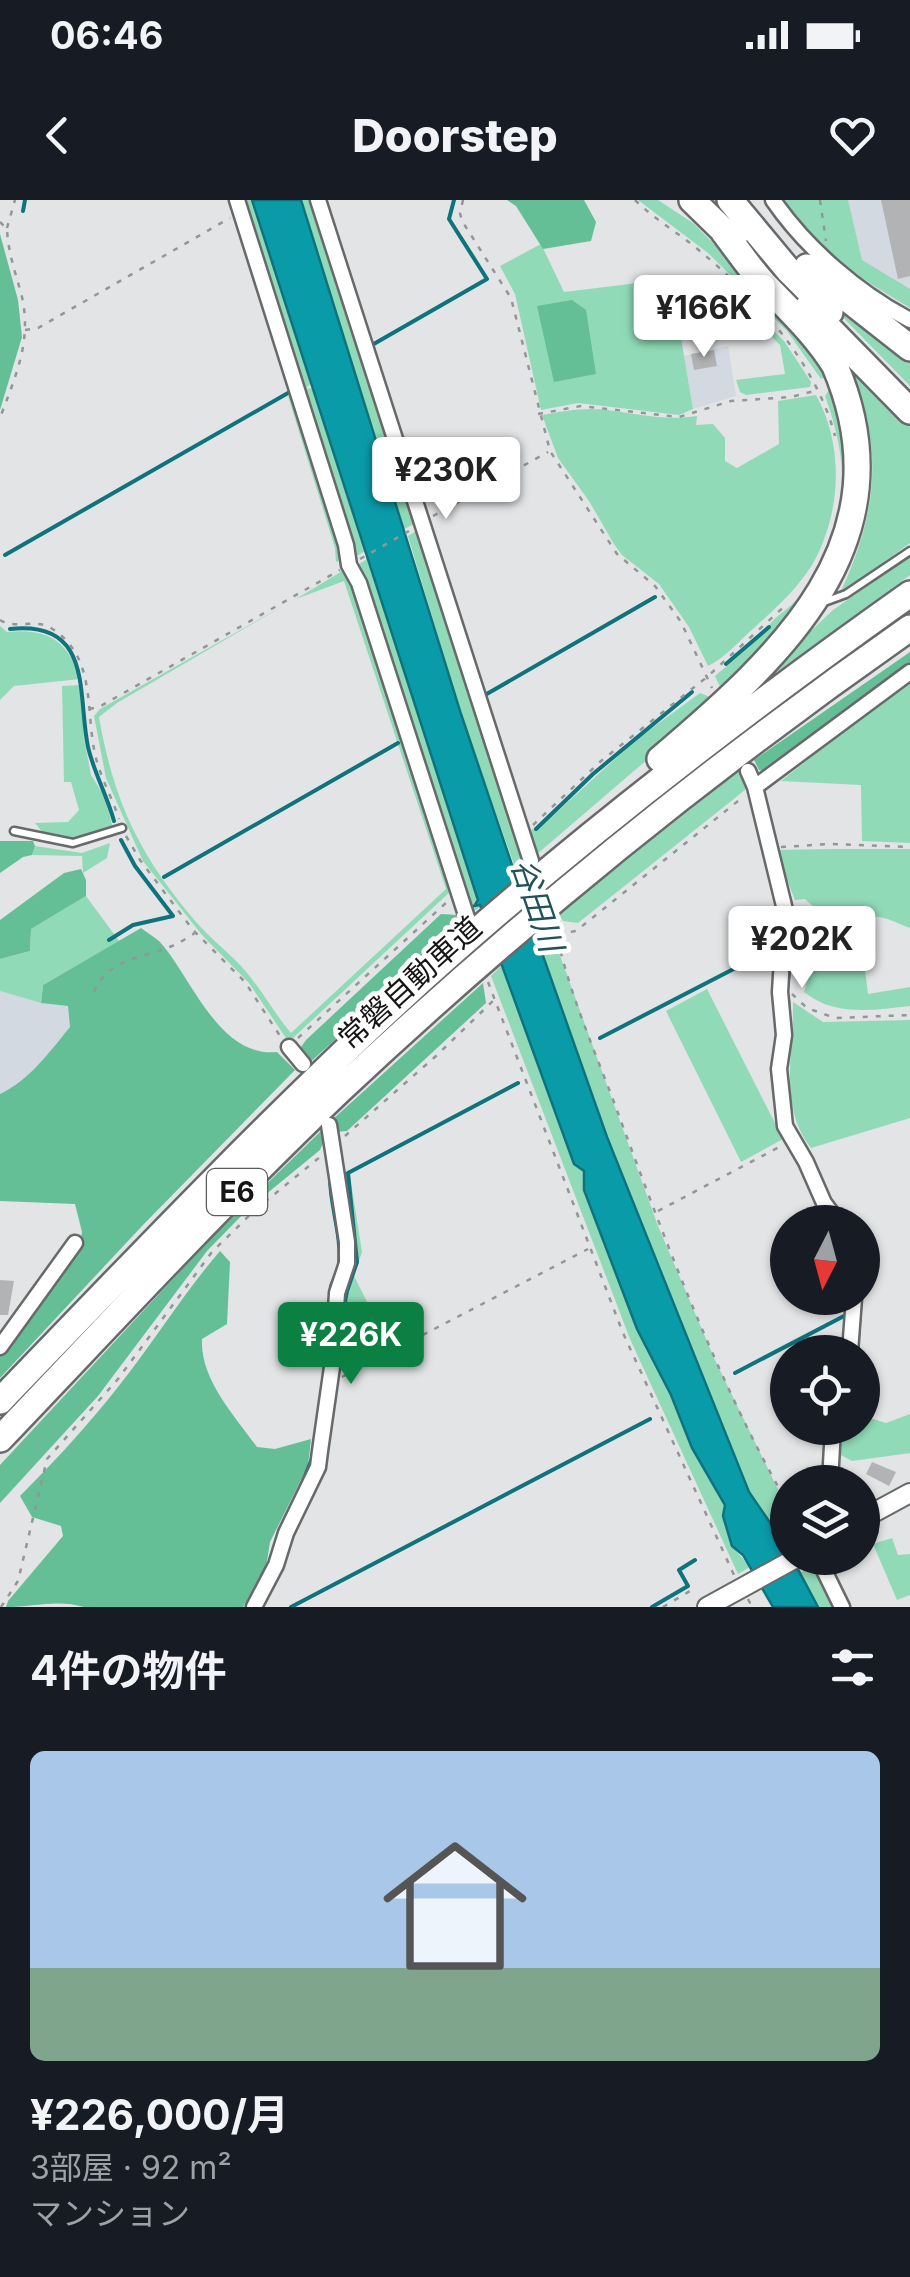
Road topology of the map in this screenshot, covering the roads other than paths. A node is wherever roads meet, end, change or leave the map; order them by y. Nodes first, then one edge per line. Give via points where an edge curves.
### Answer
1 (318, 200) edge
2 (692, 200) edge
3 (772, 200) edge
4 (239, 206) edge
5 (736, 206) edge
6 (723, 232) junction
7 (910, 320) edge
8 (910, 348) edge
9 (910, 394) edge
10 (910, 411) edge
11 (910, 550) edge
12 (910, 594) edge
13 (827, 600) junction
14 (910, 631) edge
15 (910, 672) edge
16 (748, 771) dead end
17 (755, 787) junction
18 (122, 828) road end
19 (14, 831) dead end
20 (532, 872) junction
21 (478, 924) junction
22 (289, 1047) road end
23 (303, 1064) dead end
24 (328, 1125) dead end
25 (825, 1205) edge
26 (76, 1243) dead end
27 (0, 1348) edge
28 (0, 1401) edge
29 (0, 1439) edge
30 (910, 1492) edge
31 (880, 1509) edge
32 (774, 1575) edge
33 (826, 1575) edge
34 (747, 1596) edge
35 (254, 1607) edge
36 (708, 1607) edge
37 (842, 1607) edge

1 - 20 street
2 - 6 highway
3 - 7 street via 822,257
4 - 21 street via 460,896
5 - 8 highway
5 - 9 highway via 788,271
6 - 10 highway via 774,273
6 - 13 highway via 823,348 861,426 867,469 862,524
11 - 13 lane
12 - 20 highway
13 - 20 highway via 760,674
14 - 29 highway, 常磐自動車道 / E6 via 664,810 266,1162
15 - 17 street
16 - 17 street
17 - 25 street via 786,910 780,1097 791,1141
18 - 19 lane via 74,843
20 - 21 highway, 常磐自動車道
21 - 28 highway, 常磐自動車道 / E6 via 264,1128
22 - 23 street
24 - 35 street via 347,1252 318,1466
26 - 27 street
30 - 31 street
32 - 34 street
33 - 37 street
34 - 36 street

